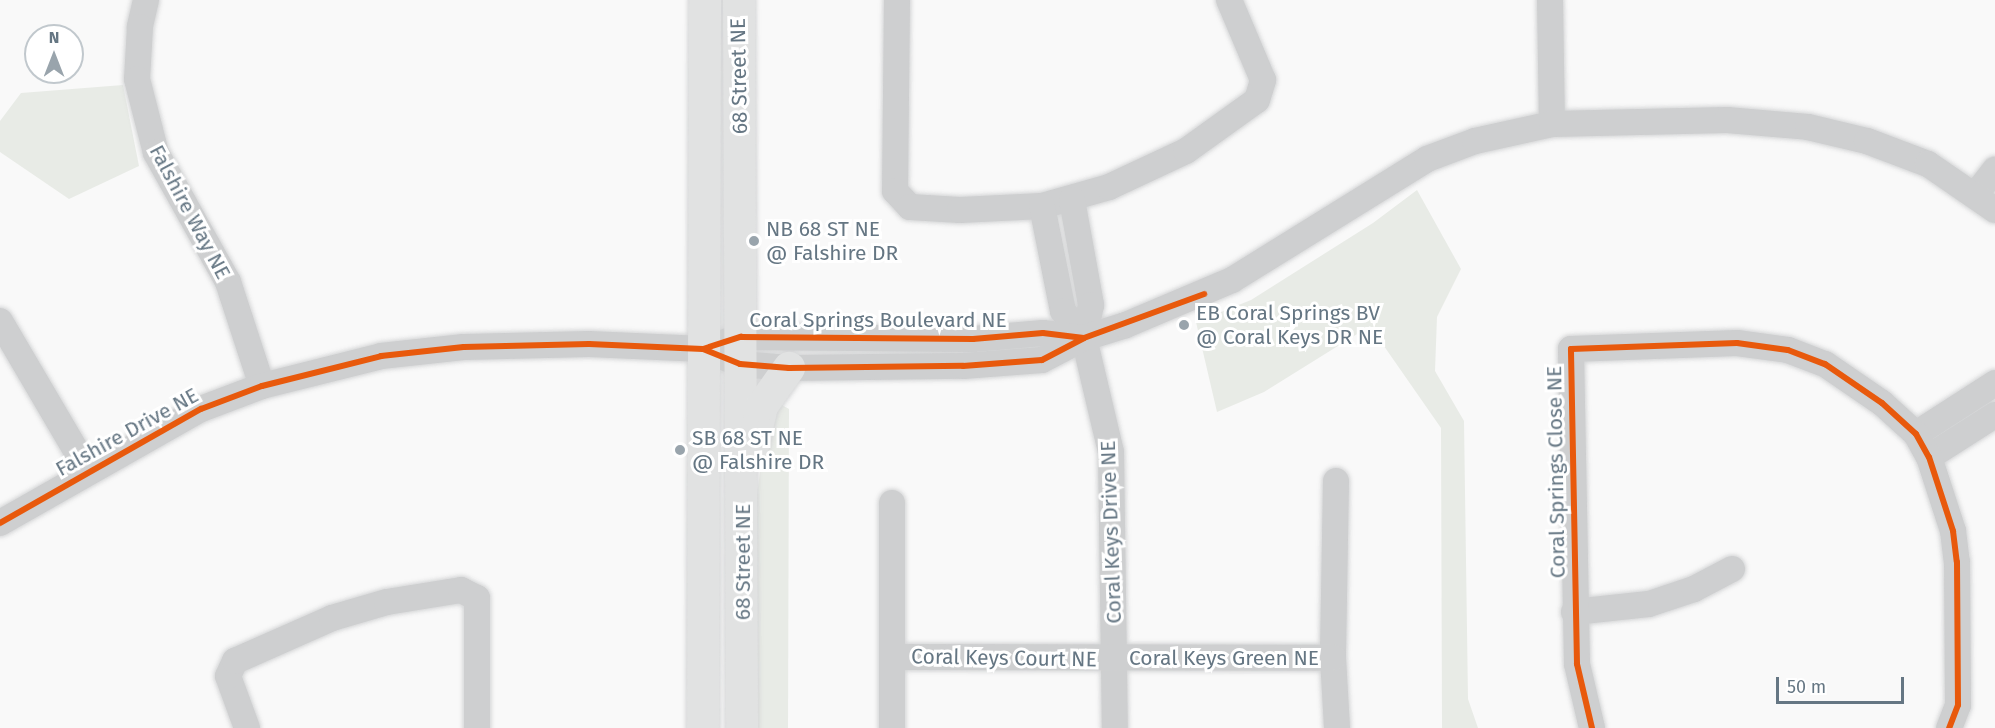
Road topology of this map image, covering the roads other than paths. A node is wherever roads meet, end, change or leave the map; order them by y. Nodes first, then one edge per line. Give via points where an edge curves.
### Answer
1 (147, 0) edge
2 (705, 0) edge
3 (739, 0) edge
4 (897, 0) edge
5 (1229, 0) edge
6 (1550, 0) edge
7 (1552, 123) junction
8 (1995, 170) edge
9 (1072, 200) junction
10 (1985, 202) edge
11 (1042, 206) junction
12 (0, 321) edge
13 (1084, 338) junction
14 (703, 348) junction
15 (741, 351) junction
16 (789, 368) junction
17 (1995, 383) edge
18 (262, 386) junction
19 (1995, 415) edge
20 (1916, 434) junction
21 (1929, 457) junction
22 (88, 471) junction
23 (1336, 481) dead end
24 (743, 494) junction
25 (892, 503) dead end
26 (0, 523) edge
27 (1732, 569) dead end
28 (1574, 612) junction
29 (893, 657) junction
30 (1333, 658) junction
31 (1115, 659) junction
32 (247, 728) edge
33 (477, 728) edge
34 (703, 728) edge
35 (742, 728) edge
36 (892, 728) edge
37 (1115, 728) edge
38 (1336, 728) edge
39 (1592, 728) edge
40 (1949, 728) edge

1 - 18 street, Falshire Way NE via 140,27 137,79 153,144 228,282
2 - 14 main road, 68 Street NE
3 - 15 main road, 68 Street NE
4 - 11 street via 895,191 910,207 960,210
5 - 9 street via 1263,80 1257,100 1156,168
6 - 7 street
7 - 10 street, Coral Springs Boulevard NE via 1727,120 1808,127 1867,141 1928,164
7 - 13 street, Coral Springs Boulevard NE via 1475,141 1427,159 1232,280 1126,326
8 - 10 street
9 - 11 street
9 - 13 street via 1091,305
11 - 13 street via 1063,311
12 - 22 street
13 - 15 street, Coral Springs Boulevard NE via 1043,333
13 - 16 street, Coral Springs Boulevard NE via 1042,360 963,366
13 - 31 street, Coral Keys Drive NE via 1111,452
14 - 15 street, Coral Springs Boulevard NE
14 - 18 street, Falshire Drive NE via 589,344 464,347 381,356
14 - 34 main road, 68 Street NE
15 - 16 street, Coral Springs Boulevard NE
15 - 24 main road, 68 Street NE
16 - 24 main road via 762,406
17 - 20 street
18 - 22 street, Falshire Drive NE via 201,409
19 - 21 street
20 - 21 street, Coral Springs Close NE
20 - 28 street, Coral Springs Close NE via 1855,382 1825,364 1788,350 1737,343 1571,348
21 - 40 street, Coral Springs Close NE via 1953,531 1957,562 1958,705
22 - 26 street, Falshire Drive NE
23 - 30 street
24 - 35 main road, 68 Street NE
25 - 29 street
27 - 28 street via 1694,589 1649,604
28 - 39 street, Coral Springs Close NE via 1577,664
29 - 31 street, Coral Keys Court NE
29 - 36 street
30 - 31 street, Coral Keys Green NE
30 - 38 street
31 - 37 street, Coral Keys Drive NE
32 - 33 street via 228,676 235,661 332,618 387,602 461,590 477,598

